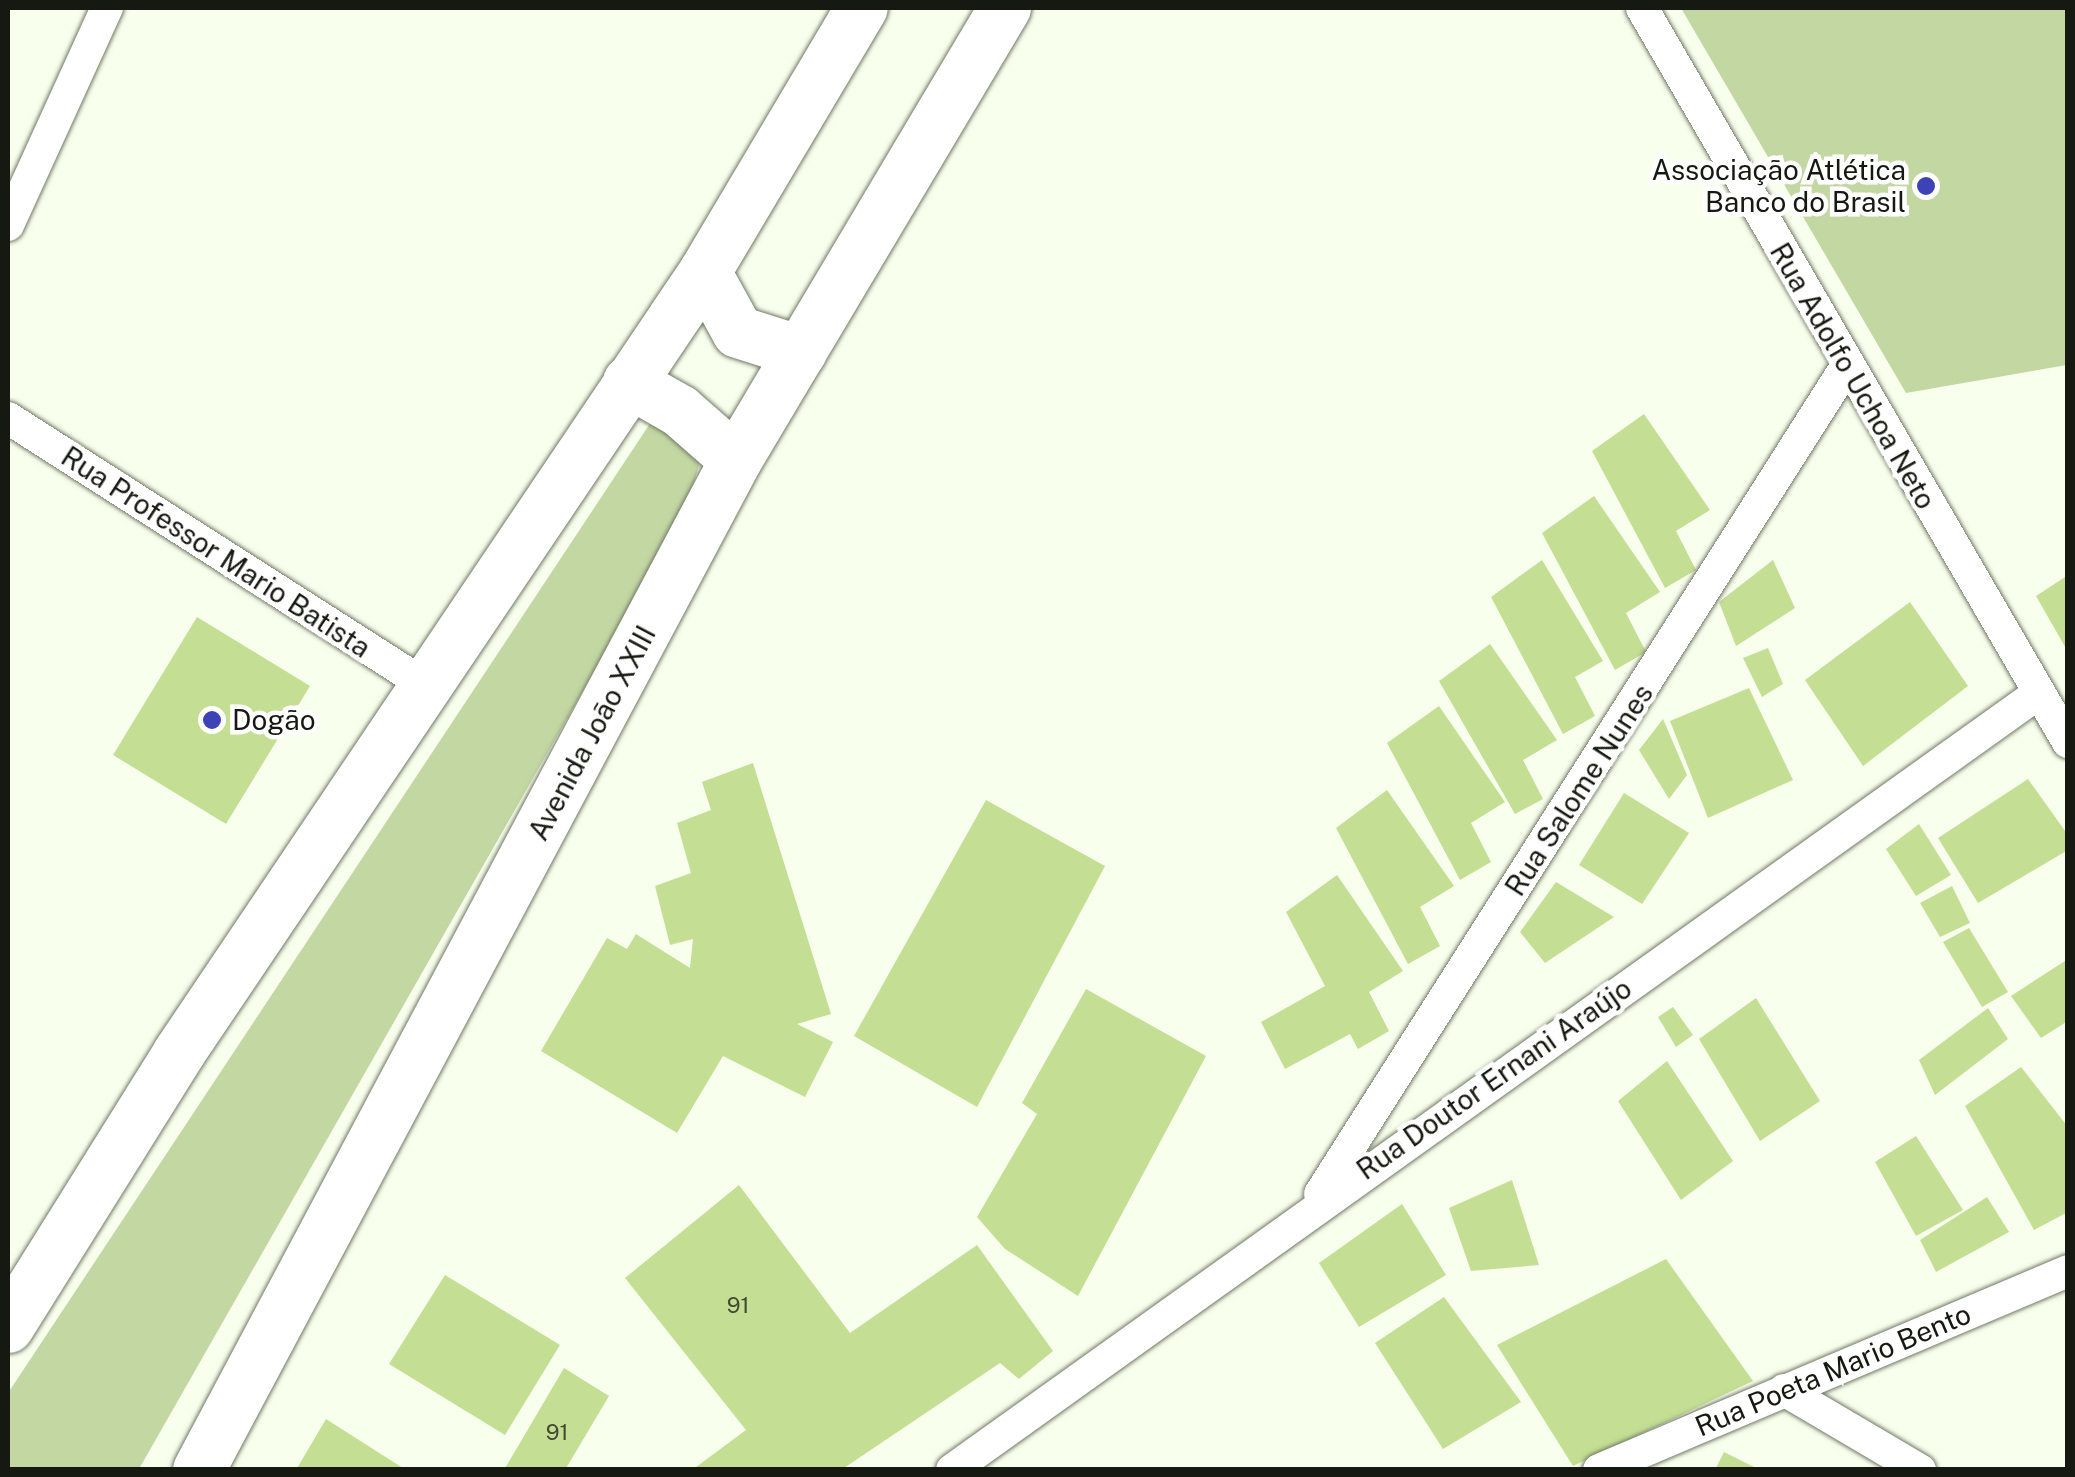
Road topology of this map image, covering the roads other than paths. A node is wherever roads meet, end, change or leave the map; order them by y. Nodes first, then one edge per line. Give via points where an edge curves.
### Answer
1 (108, 8) edge
2 (862, 8) edge
3 (1005, 8) edge
4 (1642, 8) edge
5 (8, 225) edge
6 (706, 272) junction
7 (800, 352) junction
8 (1846, 367) junction
9 (629, 382) junction
10 (8, 418) edge
11 (736, 460) junction
12 (425, 686) junction
13 (2039, 693) junction
14 (2068, 742) edge
15 (1309, 1211) junction
16 (2068, 1271) edge
17 (8, 1327) edge
18 (1784, 1390) junction
19 (204, 1468) edge
20 (952, 1470) edge
21 (1600, 1470) edge
22 (1920, 1470) edge

1 - 5 street
2 - 6 main road
3 - 7 main road, Avenida João XXIII
4 - 8 street, Rua Adolfo Uchoa Neto
6 - 7 main road via 738,332
6 - 9 main road
7 - 11 main road, Avenida João XXIII
8 - 13 street, Rua Adolfo Uchoa Neto
8 - 15 street, Rua Salome Nunes
9 - 11 main road via 680,410
9 - 12 main road
10 - 12 street, Rua Professor Mario Batista
11 - 19 main road, Avenida João XXIII
12 - 17 main road
13 - 14 street, Rua Adolfo Uchoa Neto
13 - 15 street, Rua Doutor Ernani Araújo
15 - 20 street, Rua Doutor Ernani Araújo
16 - 18 street, Rua Poeta Mario Bento
18 - 21 street, Rua Poeta Mario Bento
18 - 22 street

